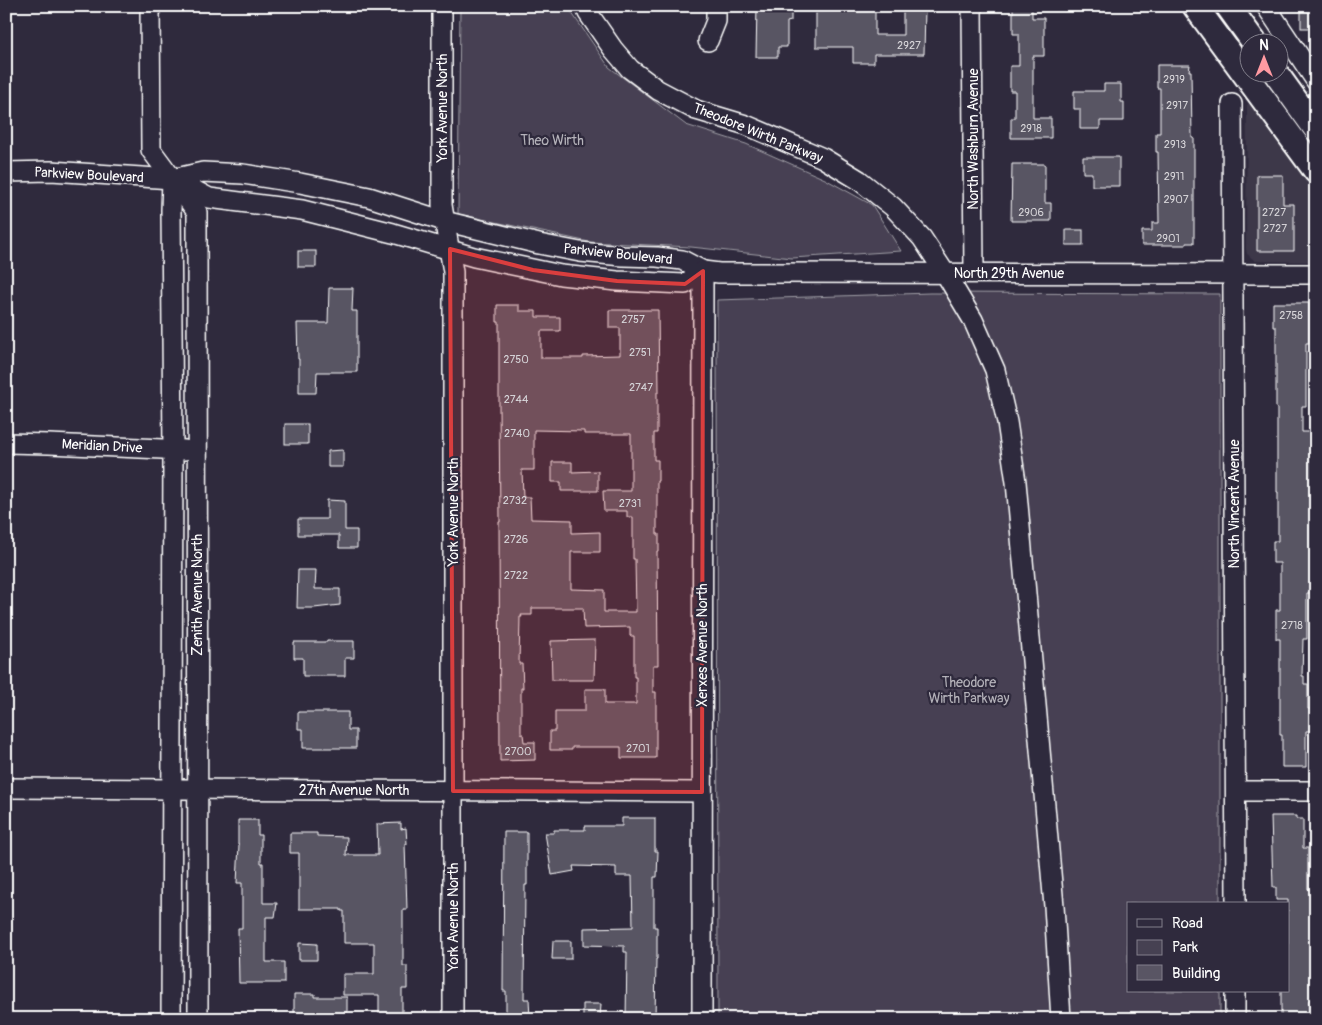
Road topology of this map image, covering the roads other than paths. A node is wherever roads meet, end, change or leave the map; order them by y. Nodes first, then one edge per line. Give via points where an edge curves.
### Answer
1 (150, 6) edge
2 (442, 6) edge
3 (585, 6) edge
4 (716, 6) edge
5 (972, 6) edge
6 (1195, 6) edge
7 (1228, 6) edge
8 (1266, 6) edge
9 (1247, 32) edge
10 (708, 41) dead end
11 (1316, 81) edge
12 (1282, 82) edge
13 (1232, 104) dead end
14 (1316, 129) edge
15 (1316, 171) edge
16 (6, 172) edge
17 (172, 179) junction
18 (444, 221) junction
19 (450, 249) junction
20 (703, 271) junction
21 (945, 273) junction
22 (974, 273) junction
23 (1233, 274) junction
24 (1316, 274) edge
25 (6, 443) edge
26 (173, 450) junction
27 (198, 451) junction
28 (6, 788) edge
29 (172, 789) junction
30 (197, 789) junction
31 (453, 791) junction
32 (1236, 791) junction
33 (1316, 791) edge
34 (702, 792) junction
35 (1236, 902) edge
36 (1235, 992) edge
37 (171, 1019) edge
38 (198, 1019) edge
39 (453, 1019) edge
40 (702, 1019) edge
41 (1060, 1019) edge
42 (1235, 1019) edge

1 - 17 street, Zenith Avenue North via 151,150
2 - 18 street, York Avenue North
3 - 21 street, Theodore Wirth Parkway via 630,69 658,90 696,110 784,140 823,158 858,180 892,207 922,238
4 - 10 street via 716,21
5 - 22 street, North Washburn Avenue
6 - 15 main road
7 - 9 main road
8 - 11 street
12 - 14 main road
13 - 23 street, North Vincent Avenue
16 - 17 street, Parkview Boulevard via 51,171
17 - 18 street, Parkview Boulevard via 204,172 243,174 368,197
17 - 19 street, Parkview Boulevard via 209,198 302,210
17 - 26 street, Zenith Avenue North
17 - 27 street, Zenith Avenue North via 197,212
18 - 19 street, York Avenue North
18 - 20 street, Parkview Boulevard via 580,252 682,260
19 - 20 street, Parkview Boulevard via 533,270 618,281 685,284
19 - 31 street, York Avenue North via 453,272
20 - 21 street, North 29th Avenue
20 - 34 street, Xerxes Avenue North
21 - 22 street, North 29th Avenue
21 - 41 street, Theodore Wirth Parkway via 973,320 995,370 1007,422 1016,482 1054,906
22 - 23 street, North 29th Avenue
23 - 24 street, North 29th Avenue
23 - 32 street, North Vincent Avenue
25 - 26 street, Meridian Drive
26 - 27 street, Meridian Drive
26 - 29 street, Zenith Avenue North
27 - 30 street, Zenith Avenue North
28 - 29 street, 27th Avenue North
29 - 30 street, 27th Avenue North
29 - 37 street, Zenith Avenue North
30 - 31 street, 27th Avenue North
30 - 38 street, Zenith Avenue North
31 - 34 street, 27th Avenue North
31 - 39 street, York Avenue North
32 - 33 street
32 - 35 street, North Vincent Avenue
34 - 40 street, Xerxes Avenue North
36 - 42 street

